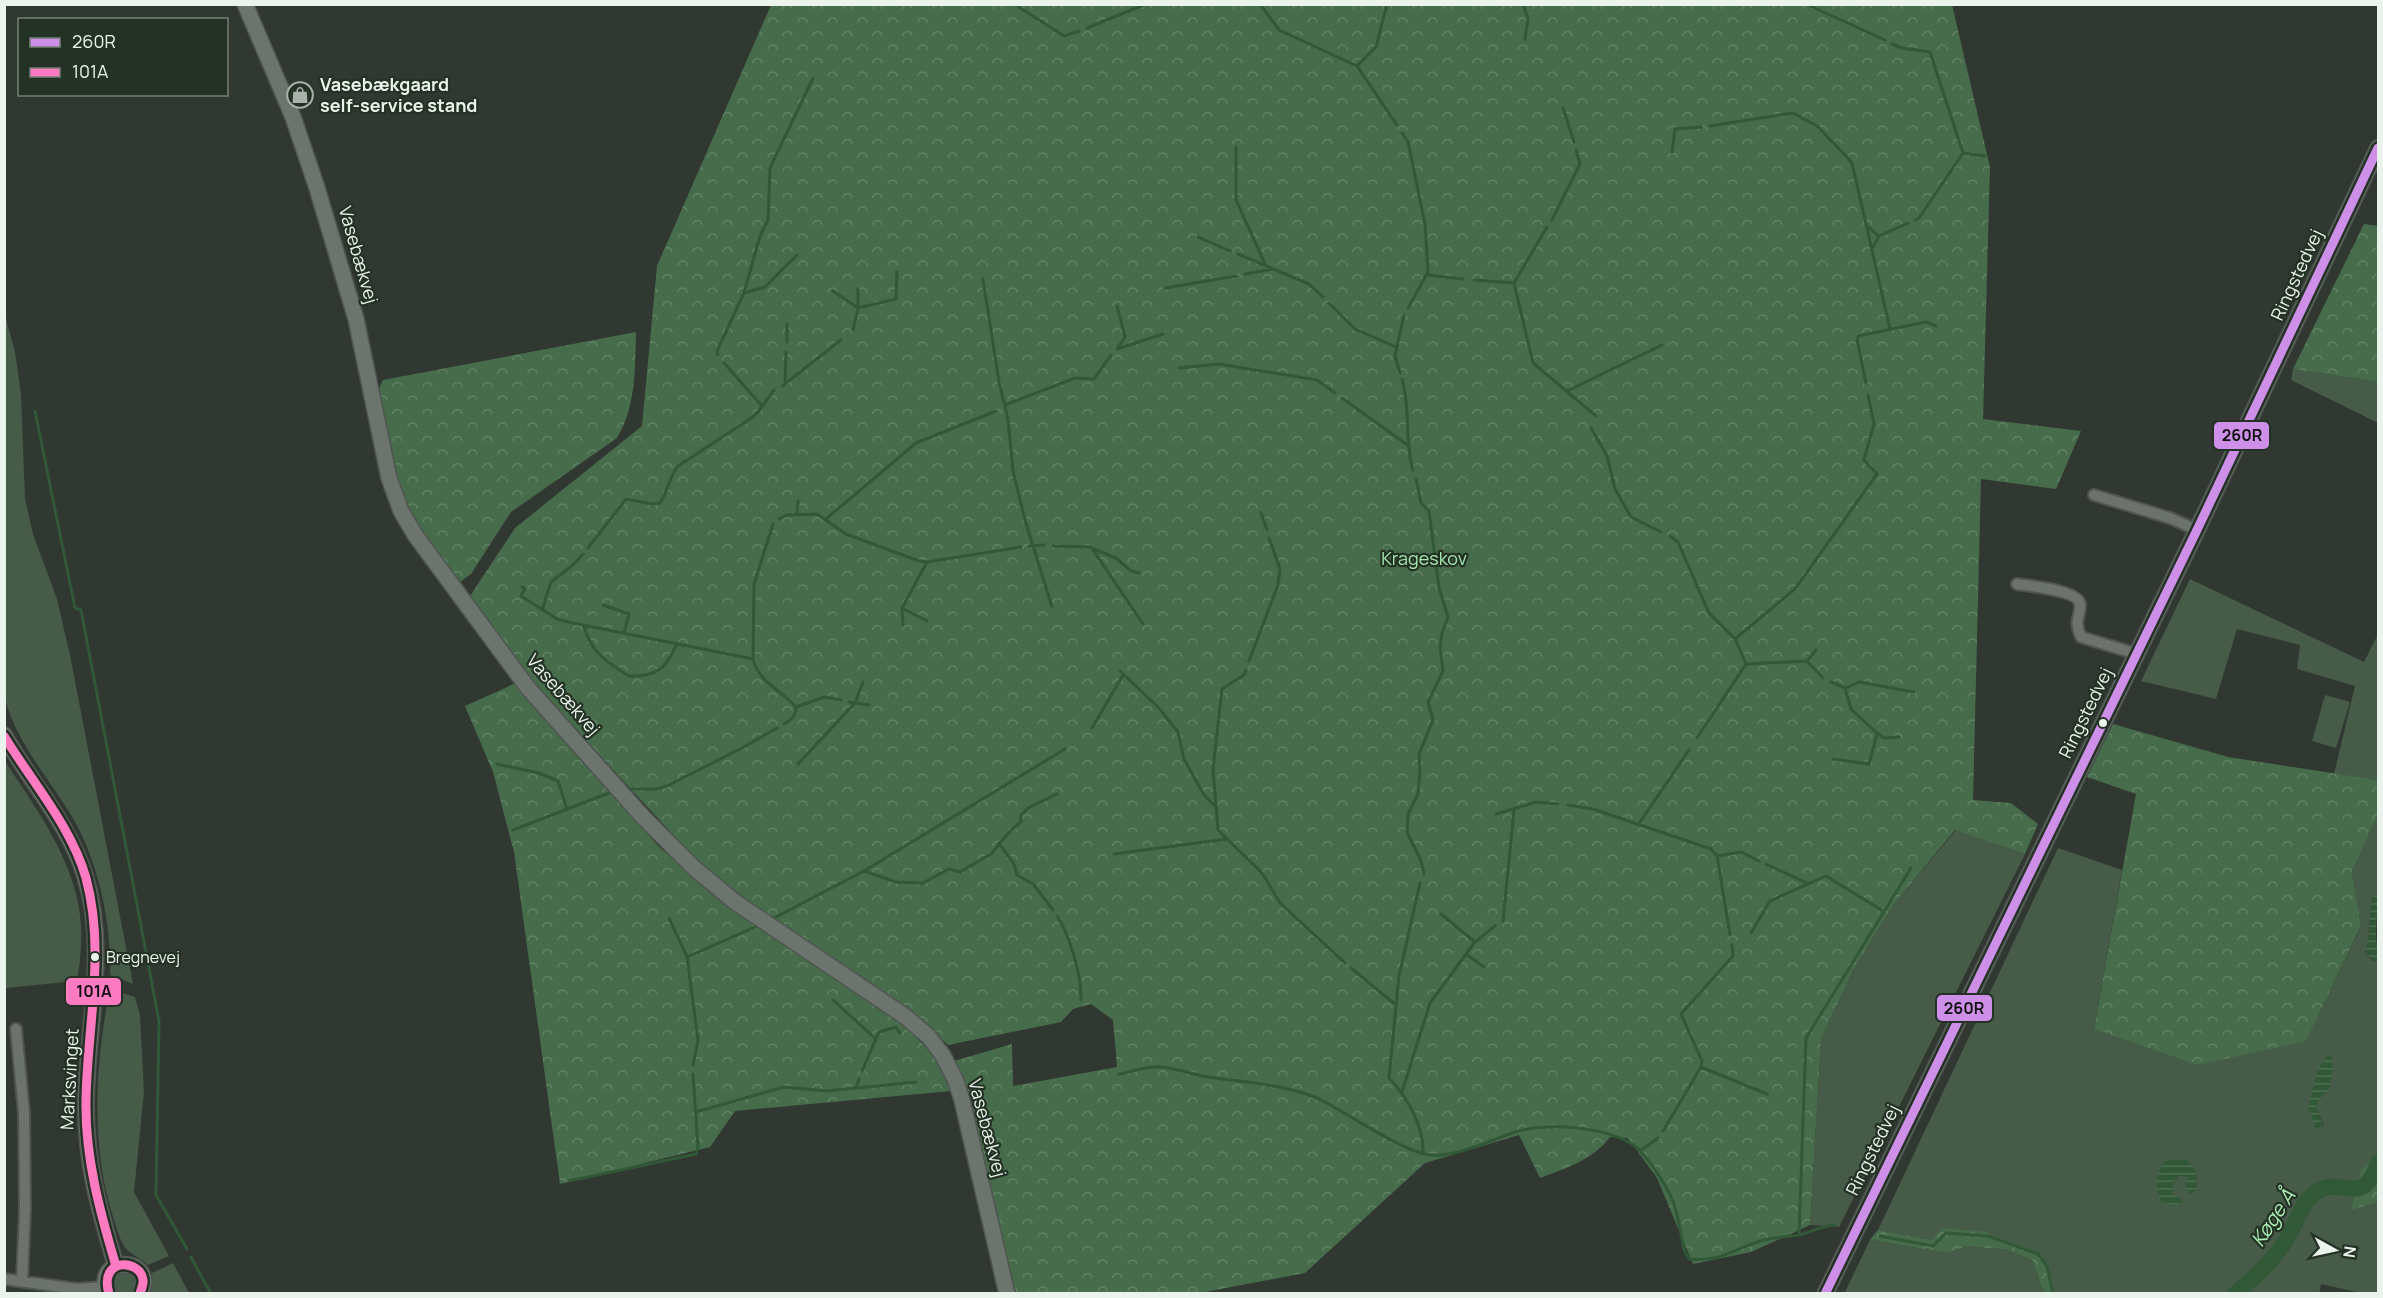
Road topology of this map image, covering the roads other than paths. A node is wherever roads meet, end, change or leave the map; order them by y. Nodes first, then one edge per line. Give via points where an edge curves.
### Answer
1 (245, 4) edge
2 (2379, 148) edge
3 (2094, 495) dead end
4 (2197, 530) junction
5 (2017, 584) dead end
6 (2137, 654) junction
7 (4, 735) edge
8 (16, 1029) dead end
9 (116, 1266) junction
10 (4, 1279) edge
11 (22, 1281) junction
12 (107, 1290) edge
13 (77, 1291) edge
14 (140, 1293) edge
15 (1007, 1293) edge
16 (1825, 1293) edge

1 - 15 street, Vasebækvej via 293,117 317,188 356,319 389,478 400,511 528,688 693,867 735,902 906,1017 942,1054 962,1100
2 - 4 street, Ringstedvej
3 - 4 street
4 - 6 street, Ringstedvej
5 - 6 street via 2064,592 2076,598 2080,604 2076,624 2081,637
6 - 16 street, Ringstedvej
7 - 9 street, Marksvinget via 70,837 92,907 96,944 87,1140 96,1198
8 - 11 street via 24,1113
9 - 12 street via 108,1272
9 - 14 street via 127,1264 137,1269 143,1279
10 - 11 street
11 - 13 street
12 - 13 street

